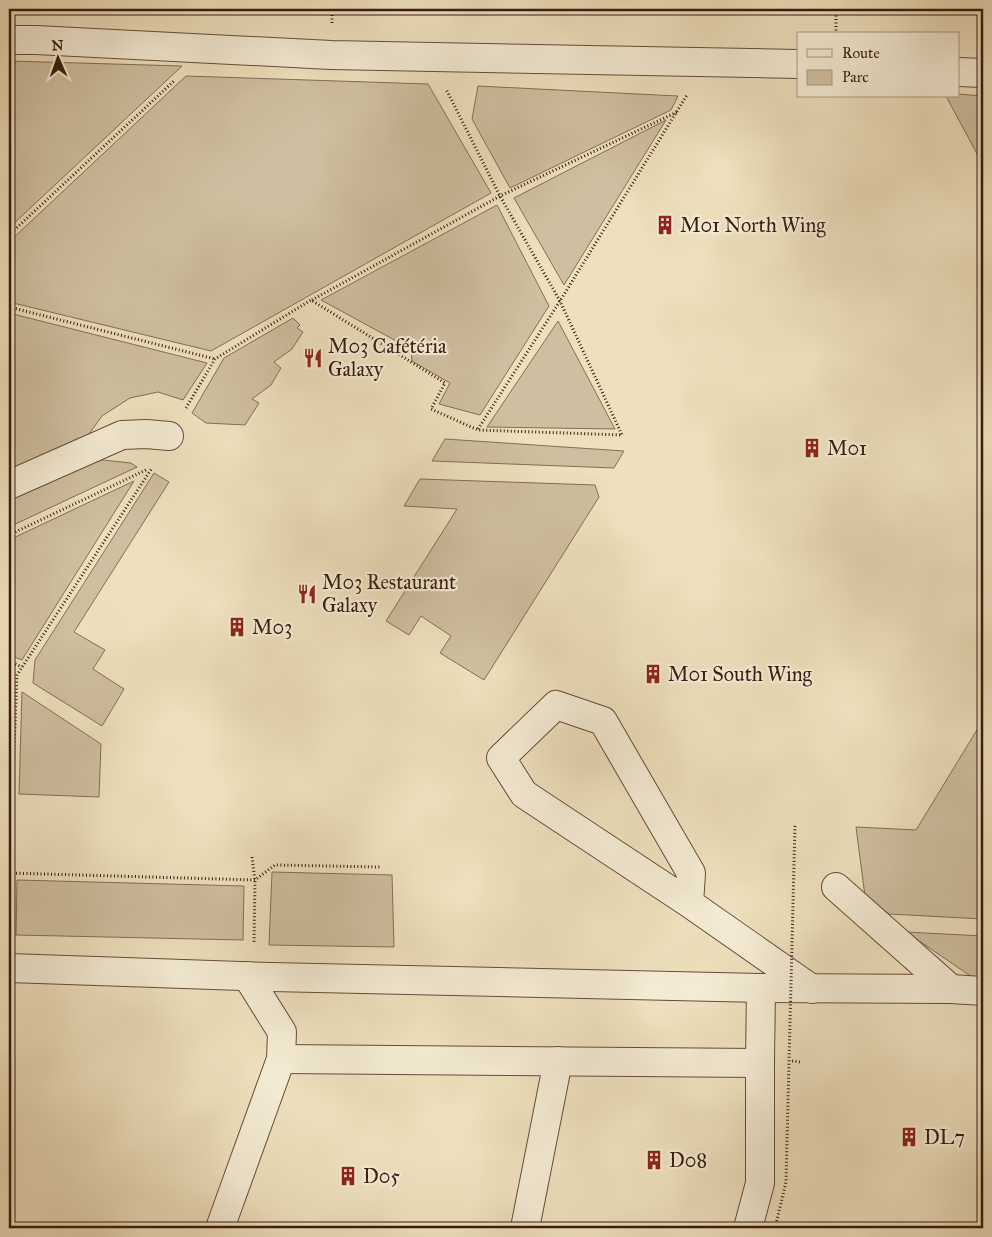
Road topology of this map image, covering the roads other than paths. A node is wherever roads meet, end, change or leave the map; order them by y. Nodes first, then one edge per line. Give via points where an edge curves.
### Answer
1 (9, 40) edge
2 (797, 64) edge
3 (960, 72) edge
4 (983, 73) edge
5 (170, 436) road end
6 (9, 484) edge
7 (836, 887) dead end
8 (690, 903) junction
9 (9, 968) edge
10 (259, 976) junction
11 (761, 988) junction
12 (812, 989) junction
13 (951, 989) junction
14 (983, 991) edge
15 (281, 1059) junction
16 (558, 1061) junction
17 (760, 1063) junction
18 (220, 1228) edge
19 (526, 1228) edge
20 (748, 1228) edge

1 - 2 lane via 331,55
3 - 4 lane
5 - 6 lane via 122,435
7 - 13 lane
8 - 8 lane via 524,794 501,758 556,705 603,721 691,873
8 - 12 lane
9 - 10 lane
10 - 11 lane
10 - 15 lane via 282,1032
11 - 12 lane
11 - 17 lane
12 - 13 lane
13 - 14 lane
15 - 16 lane
15 - 18 lane
16 - 17 lane
16 - 19 lane
17 - 20 lane via 760,1183

